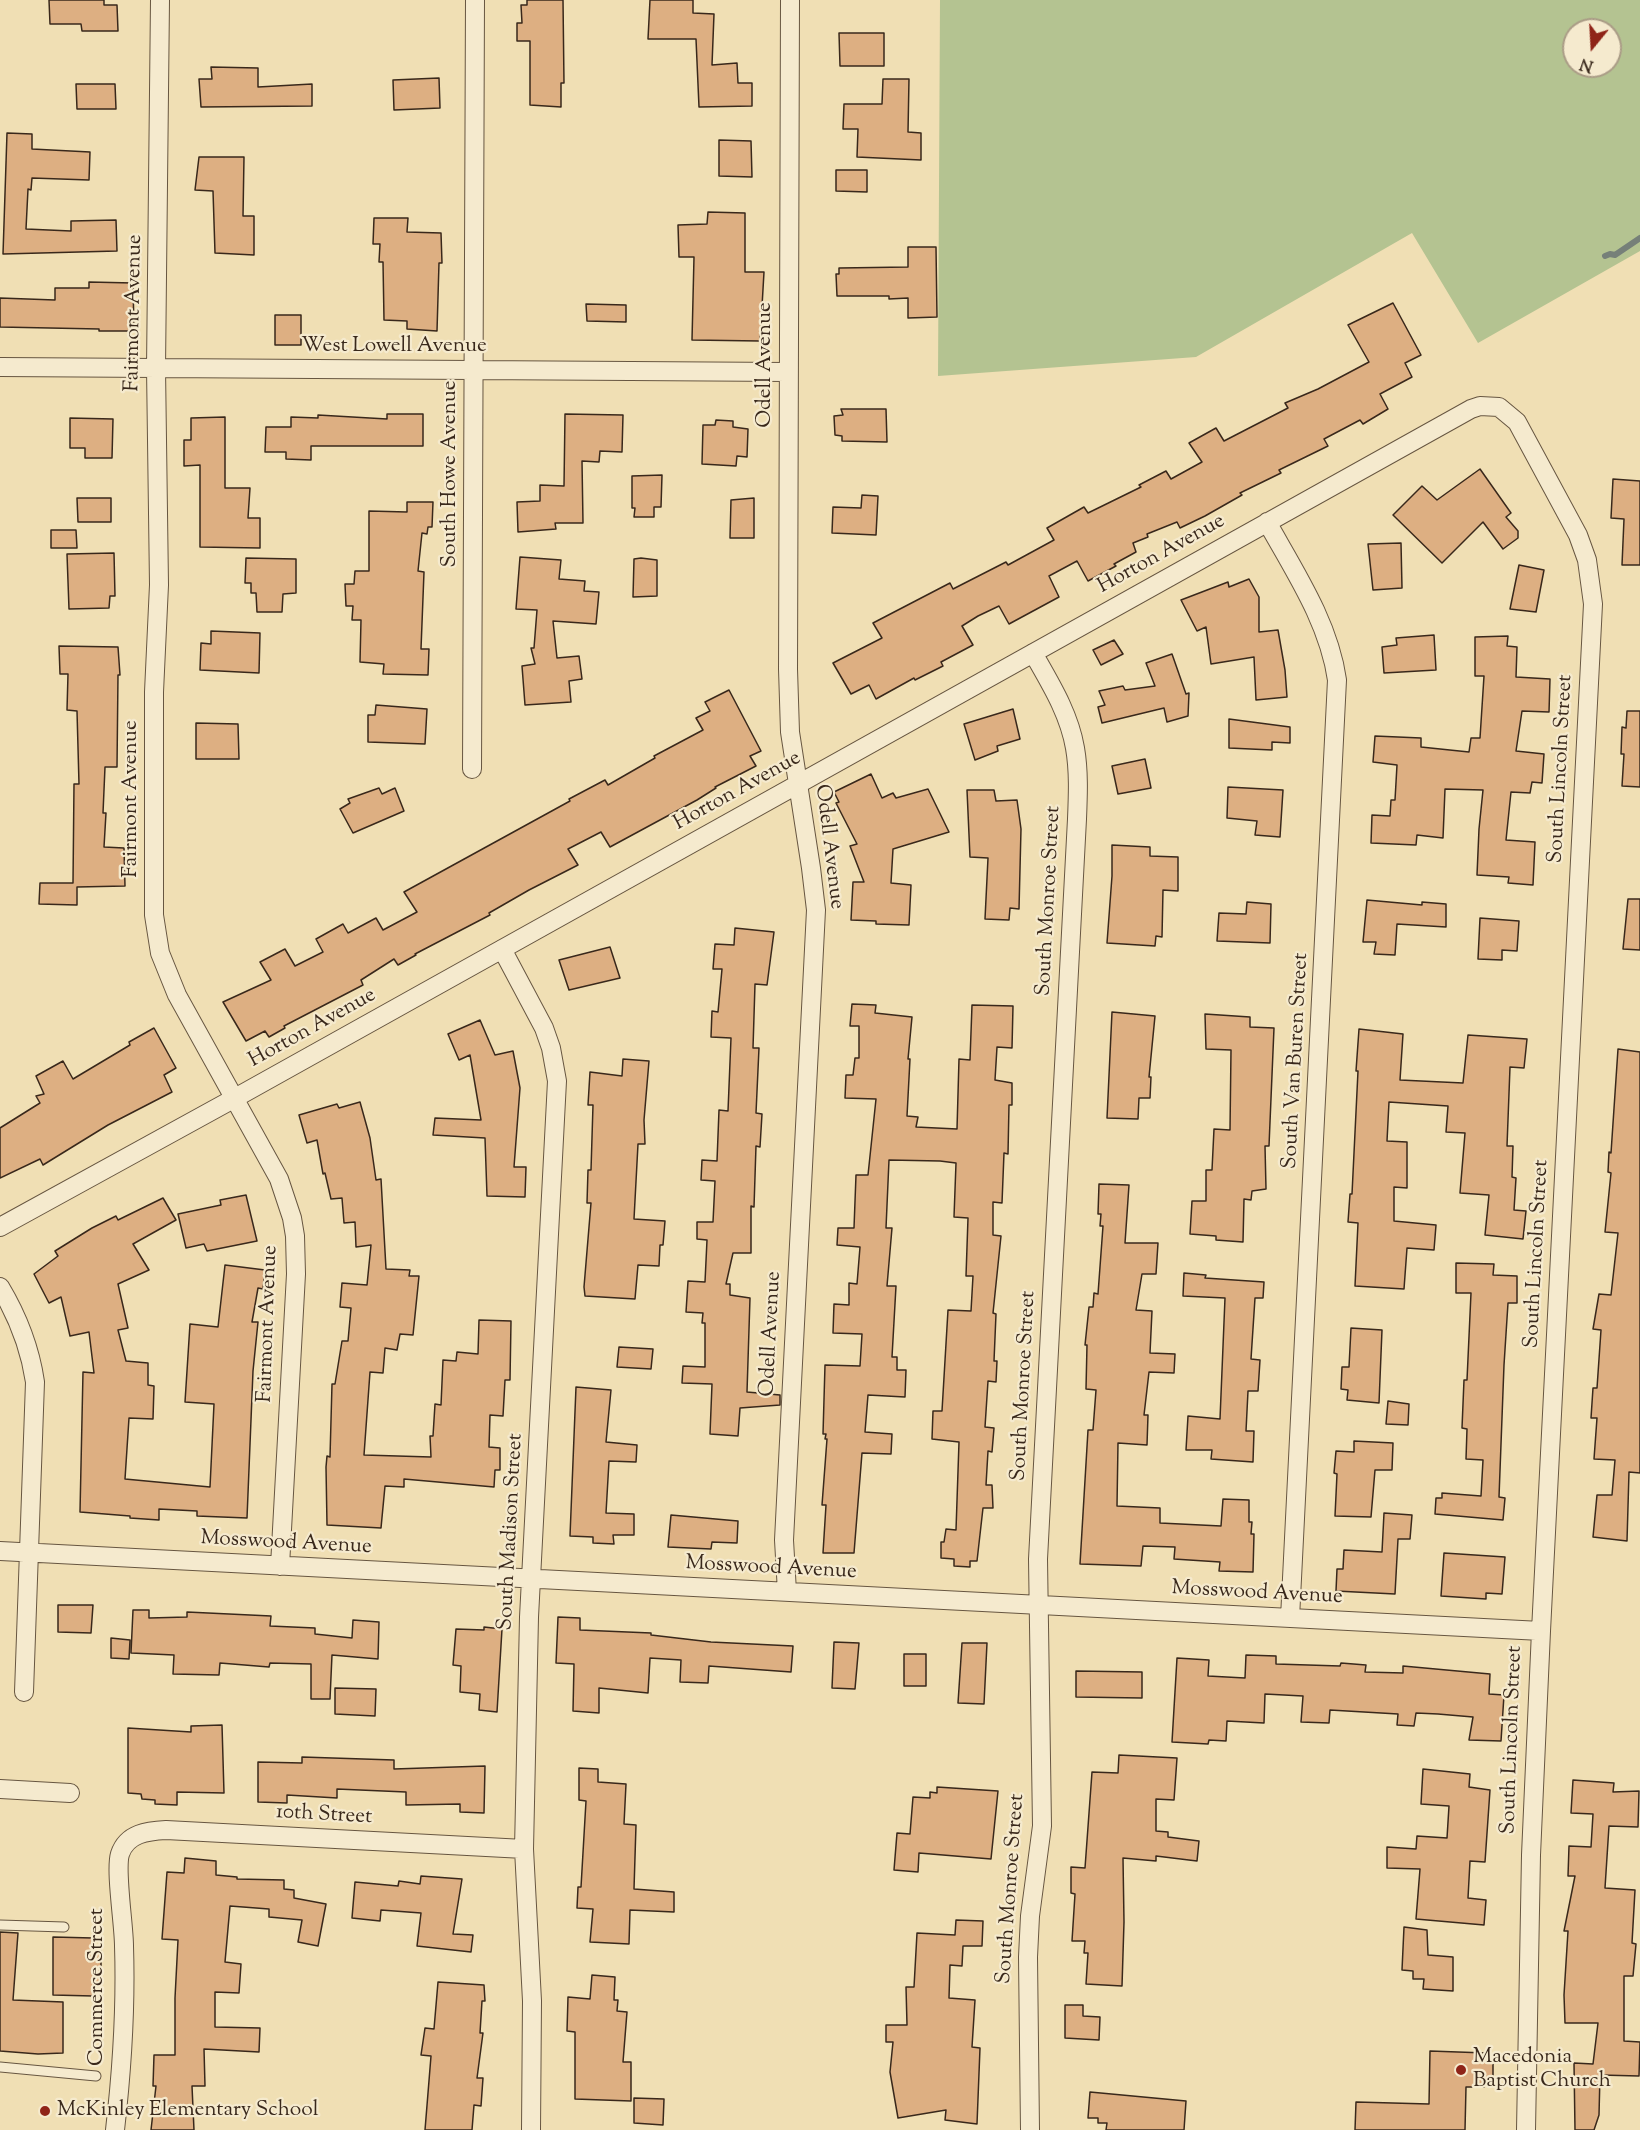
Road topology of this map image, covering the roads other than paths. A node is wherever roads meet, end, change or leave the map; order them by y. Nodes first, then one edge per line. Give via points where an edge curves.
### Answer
1 (160, 0) edge
2 (475, 0) edge
3 (790, 0) edge
4 (0, 367) edge
5 (156, 368) junction
6 (474, 370) junction
7 (788, 372) junction
8 (1499, 407) joint
9 (1267, 522) junction
10 (1033, 653) junction
11 (472, 769) dead end
12 (798, 784) junction
13 (502, 949) junction
14 (235, 1098) junction
15 (0, 1227) edge
16 (0, 1287) edge
17 (0, 1551) edge
18 (28, 1552) junction
19 (280, 1566) junction
20 (532, 1580) junction
21 (787, 1592) junction
22 (1038, 1605) junction
23 (1290, 1618) junction
24 (1540, 1631) junction
25 (24, 1692) dead end
26 (0, 1789) edge
27 (70, 1793) dead end
28 (125, 1845) joint
29 (524, 1849) junction
30 (0, 1925) edge
31 (64, 1927) dead end
32 (0, 2067) edge
33 (96, 2076) dead end
34 (115, 2130) edge
35 (531, 2130) edge
36 (1029, 2130) edge
37 (1526, 2130) edge

1 - 5 street, Fairmont Avenue
2 - 6 street, South Howe Avenue
3 - 7 street, Odell Avenue
4 - 5 street, West Lowell Avenue
5 - 6 street, West Lowell Avenue
5 - 14 street, Fairmont Avenue via 159,585 154,692 154,915 160,952 177,995
6 - 7 street, West Lowell Avenue
6 - 11 street, South Howe Avenue
7 - 12 street, Odell Avenue via 788,669 790,732
8 - 9 street, Horton Avenue via 1471,409
8 - 24 street, South Lincoln Street via 1517,422 1570,517 1587,560 1593,604
9 - 10 street, Horton Avenue
9 - 23 street, South Van Buren Street via 1328,636 1338,680
10 - 12 street, Horton Avenue
10 - 22 street, South Monroe Street via 1064,710 1078,770
12 - 13 street, Horton Avenue
12 - 21 street, Odell Avenue via 816,910 784,1540
13 - 14 street, Horton Avenue
13 - 20 street, South Madison Street via 544,1028 557,1081
14 - 15 street, Horton Avenue
14 - 19 street, Fairmont Avenue via 279,1179 295,1236
16 - 18 street via 26,1337 35,1382
17 - 18 street, Mosswood Avenue
18 - 19 street, Mosswood Avenue
18 - 25 street
19 - 20 street, Mosswood Avenue
20 - 21 street, Mosswood Avenue
20 - 29 street, South Madison Street
21 - 22 street, Mosswood Avenue
22 - 23 street, Mosswood Avenue
22 - 36 street, South Monroe Street via 1042,1826 1028,1957
23 - 24 street, Mosswood Avenue
24 - 37 street, South Lincoln Street
26 - 27 street
28 - 29 street, 10th Street via 132,1837 166,1830
28 - 34 street, Commerce Street via 118,1866 125,1973
29 - 35 street, South Madison Street via 532,2001
30 - 31 lane
32 - 33 lane

